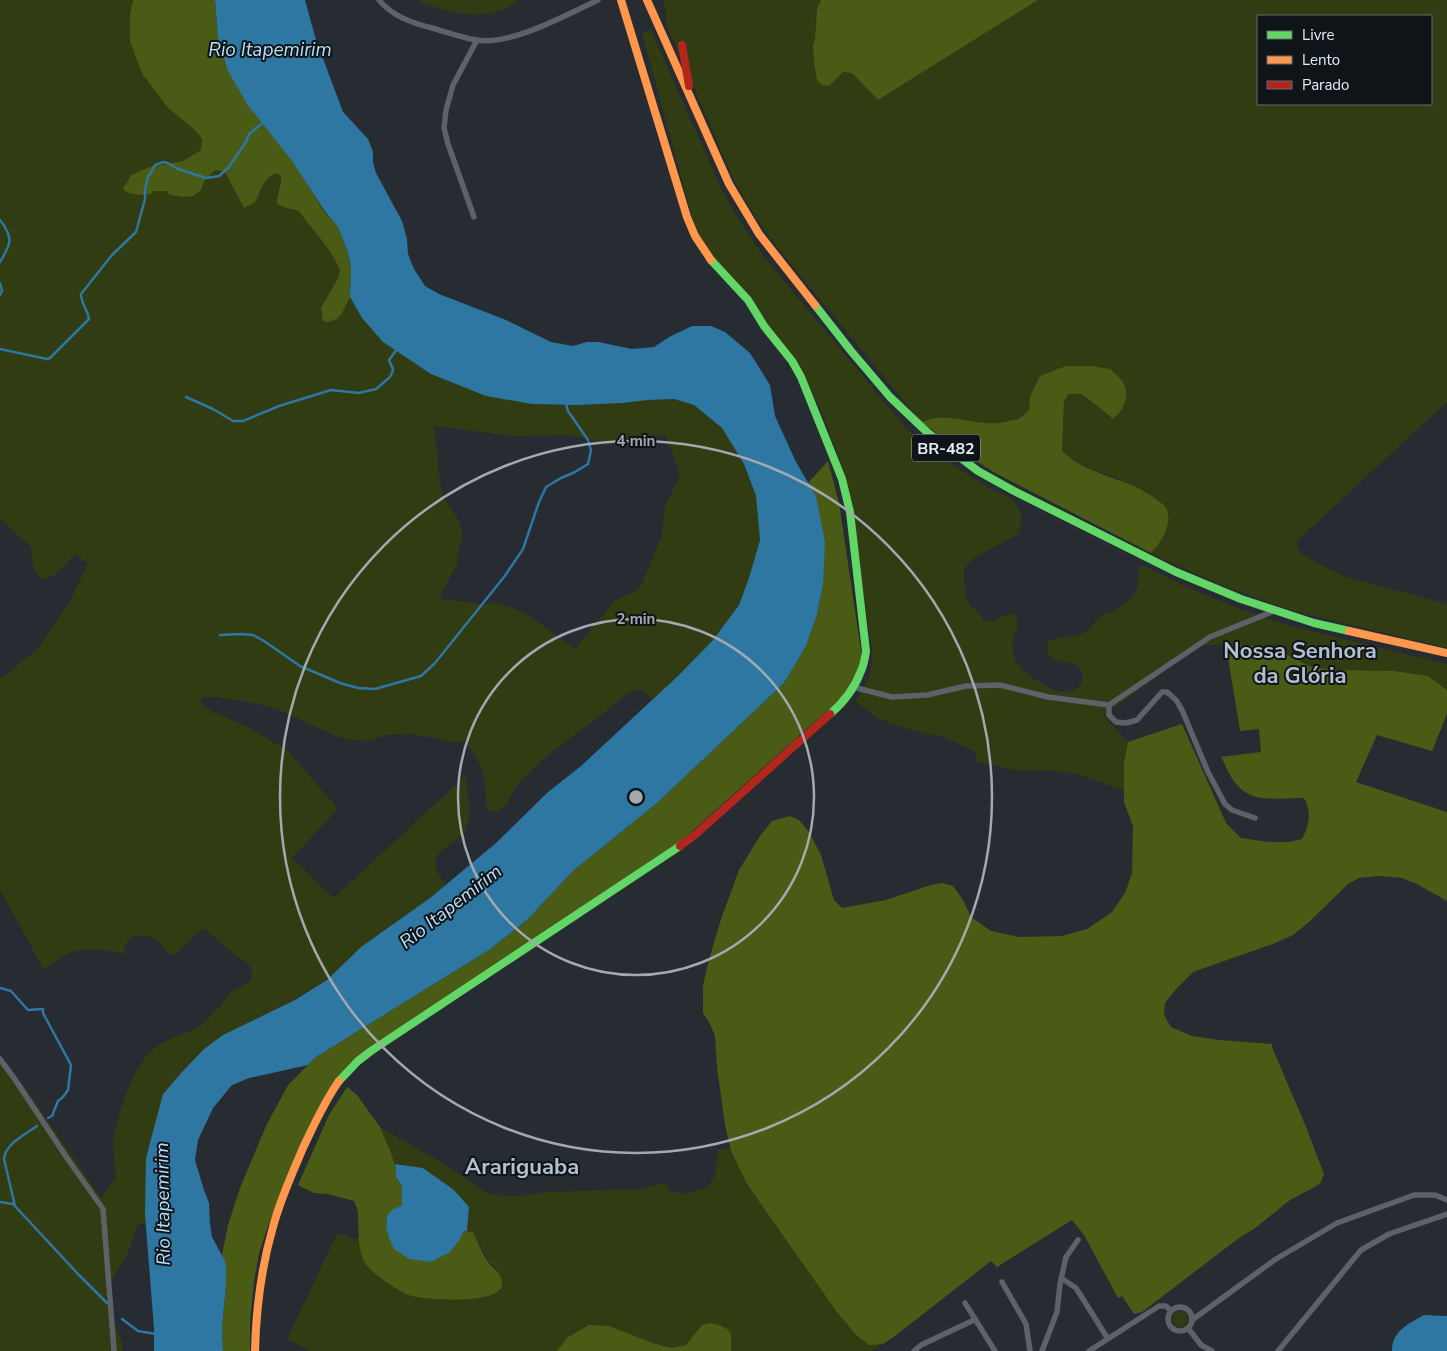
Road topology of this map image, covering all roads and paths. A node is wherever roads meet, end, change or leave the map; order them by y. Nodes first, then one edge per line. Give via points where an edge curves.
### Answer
1 (379, 0) edge
2 (598, 0) edge
3 (621, 0) edge
4 (647, 0) edge
5 (477, 40) junction
6 (682, 45) dead end
7 (691, 99) junction
8 (474, 217) dead end
9 (1275, 611) junction
10 (1447, 653) edge
11 (852, 687) junction
12 (1109, 705) junction
13 (1255, 818) dead end
14 (0, 1059) edge
15 (1447, 1200) edge
16 (1447, 1214) edge
17 (1078, 1240) dead end
18 (1061, 1278) junction
19 (1002, 1282) dead end
20 (965, 1303) dead end
21 (1171, 1311) junction
22 (974, 1320) junction
23 (1192, 1320) junction
24 (1188, 1328) junction
25 (1108, 1339) junction
26 (923, 1348) edge
27 (114, 1351) edge
28 (255, 1351) edge
29 (914, 1351) edge
30 (995, 1351) edge
31 (1030, 1351) edge
32 (1042, 1351) edge
33 (1088, 1351) edge
34 (1212, 1351) edge
35 (1278, 1351) edge

1 - 5 street via 416,24
2 - 5 street via 530,32 507,39
3 - 11 main road via 695,236 709,258 748,300 792,361 842,479 850,512 866,651 862,670
4 - 7 main road, BR-482
5 - 8 street via 453,85 444,128
6 - 7 main road
7 - 9 main road, BR-482 via 729,184 758,234 890,397 928,434 978,471 1014,491 1176,572
9 - 10 main road, BR-482
9 - 12 street via 1210,637
11 - 12 street via 892,697 927,695 966,686 1000,685 1048,697
11 - 28 main road via 839,706 696,834 371,1051 345,1073 326,1099 275,1217 265,1258
12 - 13 street via 1109,715 1116,722 1126,723 1137,720 1162,692 1167,692 1182,710 1225,804
14 - 27 street via 103,1209
15 - 23 street via 1435,1195 1414,1195 1337,1223 1276,1259
16 - 35 street via 1389,1234 1361,1250
17 - 18 street via 1066,1257
18 - 25 street via 1076,1288
18 - 32 street via 1057,1312
19 - 31 street via 1026,1324
20 - 22 street
21 - 23 street via 1184,1308
21 - 24 street via 1168,1324 1172,1329 1181,1332
21 - 25 street via 1166,1306 1158,1306
22 - 26 street
22 - 30 street
23 - 24 street
24 - 34 street via 1200,1345
25 - 33 street
26 - 29 street

